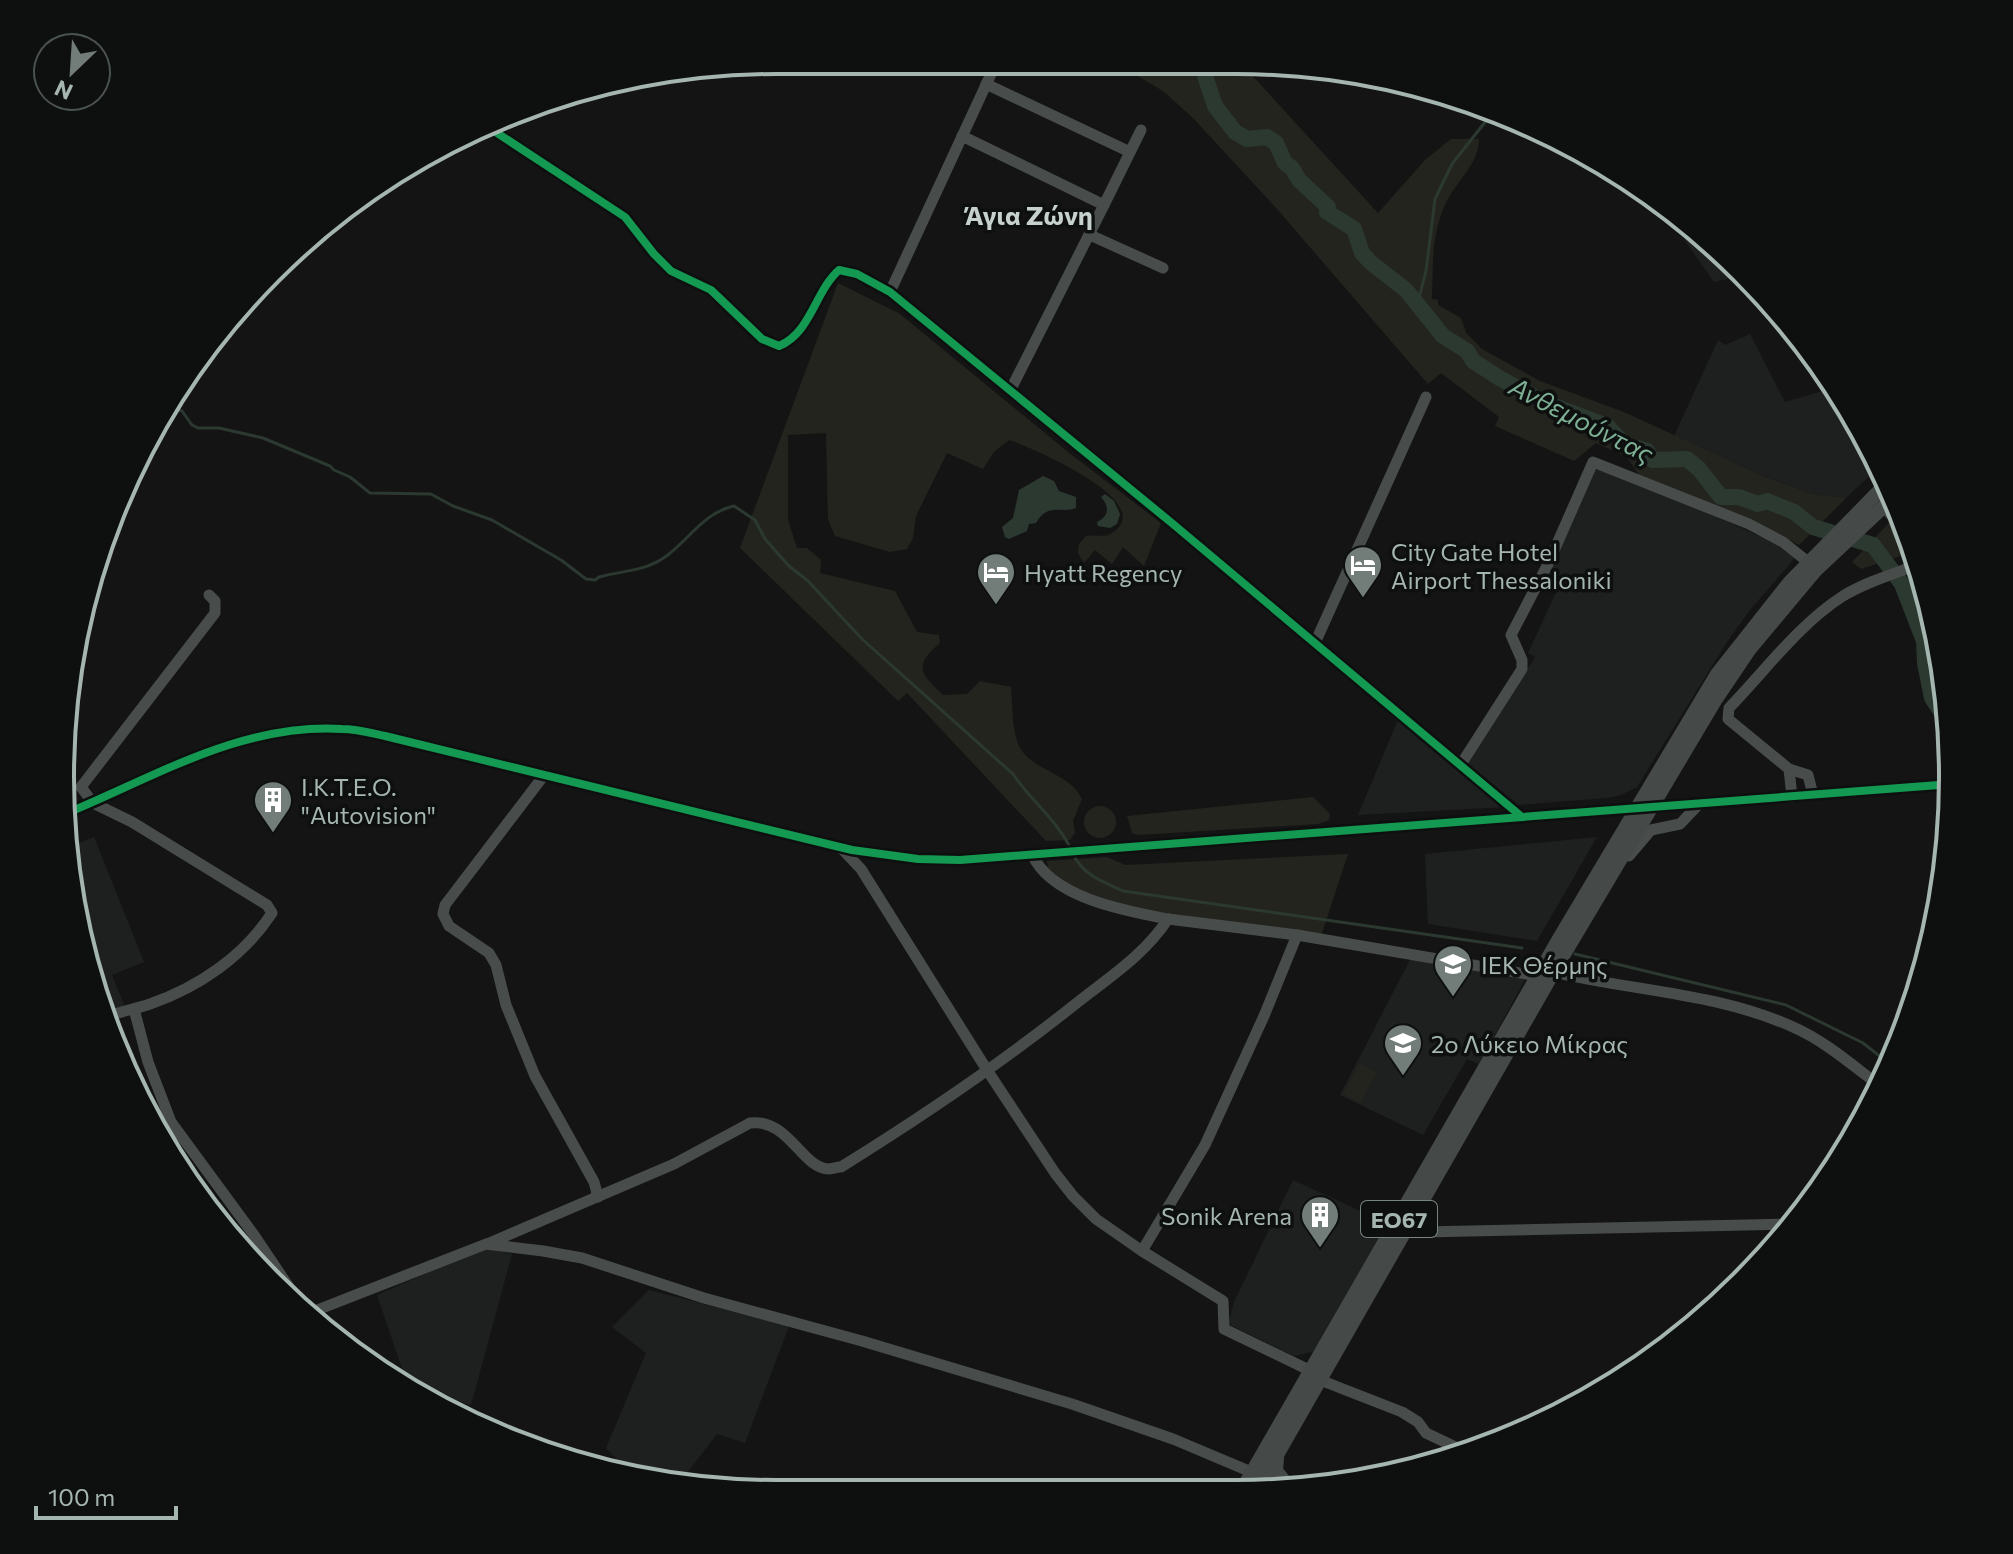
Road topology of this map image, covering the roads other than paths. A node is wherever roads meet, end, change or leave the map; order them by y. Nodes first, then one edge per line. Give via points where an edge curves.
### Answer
1 (991, 74) edge
2 (986, 84) junction
3 (1141, 130) dead end
4 (497, 133) edge
5 (962, 136) junction
6 (1130, 152) junction
7 (1104, 205) junction
8 (1090, 235) junction
9 (1163, 268) dead end
10 (890, 292) junction
11 (1010, 391) junction
12 (1426, 397) dead end
13 (1879, 494) edge
14 (1883, 504) edge
15 (1864, 514) junction
16 (1826, 552) junction
17 (1808, 562) junction
18 (1907, 569) edge
19 (209, 595) dead end
20 (1315, 643) junction
21 (1460, 766) junction
22 (1789, 769) junction
23 (545, 774) junction
24 (1939, 785) edge
25 (1813, 795) junction
26 (1792, 797) junction
27 (93, 803) junction
28 (1699, 804) junction
29 (1643, 808) junction
30 (75, 810) edge
31 (1522, 817) junction
32 (840, 847) junction
33 (877, 854) junction
34 (1032, 854) junction
35 (866, 876) junction
36 (1593, 904) junction
37 (1168, 919) junction
38 (1297, 935) junction
39 (1548, 970) junction
40 (134, 1009) junction
41 (115, 1014) edge
42 (987, 1070) junction
43 (1871, 1079) edge
44 (598, 1197) junction
45 (1778, 1224) edge
46 (1408, 1227) junction
47 (486, 1244) junction
48 (1142, 1251) junction
49 (280, 1274) edge
50 (318, 1310) edge
51 (1316, 1375) junction
52 (1453, 1446) edge
53 (1278, 1453) junction
54 (1282, 1478) edge
55 (1249, 1479) edge
56 (1257, 1479) edge
57 (1258, 1479) edge

1 - 2 street
2 - 5 street
2 - 6 street
3 - 6 street
4 - 10 street via 625,217 671,271 717,294 769,343 790,341 839,270
5 - 7 street
5 - 10 street
6 - 7 street
7 - 8 street
8 - 9 street
8 - 11 street
10 - 11 street
11 - 20 street
12 - 20 street
13 - 15 main road, ΕΟ67
14 - 15 main road, ΕΟ67
15 - 16 main road, ΕΟ67
16 - 17 main road, ΕΟ67
16 - 29 main road, ΕΟ67 via 1749,650
17 - 21 street via 1749,524 1593,462 1511,635 1522,669
17 - 29 main road, ΕΟ67 via 1723,665
18 - 22 street via 1843,596 1820,613 1729,708 1728,719 1737,729
19 - 27 street via 215,613 81,787
20 - 21 street
21 - 31 street
22 - 25 street via 1808,775
22 - 26 street
23 - 27 street via 385,736 314,728 263,734 204,752
23 - 32 street
23 - 44 street via 443,914 449,926 489,953 496,965 535,1076
24 - 25 street
25 - 26 street
26 - 28 street
27 - 30 street
27 - 40 street via 132,822 272,913 229,962
28 - 29 street
28 - 36 street via 1680,824 1645,834
29 - 31 street
29 - 36 main road, ΕΟ67
29 - 39 main road, ΕΟ67 via 1560,937
31 - 34 street
32 - 33 street
32 - 35 street
33 - 34 street via 960,860
33 - 35 street
34 - 37 street via 1043,870 1071,891
35 - 42 street
36 - 39 main road, ΕΟ67
37 - 38 street
37 - 42 street via 1133,960
38 - 39 street
38 - 48 street via 1205,1145
39 - 43 street via 1702,998 1769,1017 1821,1042
39 - 46 main road, ΕΟ67
39 - 51 main road, ΕΟ67
40 - 41 street
40 - 49 street via 171,1122
42 - 44 street via 841,1167 817,1165 781,1132 757,1122
42 - 48 street via 1073,1196
44 - 47 street
45 - 46 street via 1425,1232
46 - 51 main road, ΕΟ67
47 - 50 street
47 - 55 street via 582,1258 1072,1404 1173,1439
48 - 51 street via 1223,1301 1224,1329
51 - 52 street via 1402,1412 1426,1433
51 - 53 main road, ΕΟ67
51 - 56 main road, ΕΟ67
53 - 54 main road via 1276,1471
53 - 57 main road, ΕΟ67

